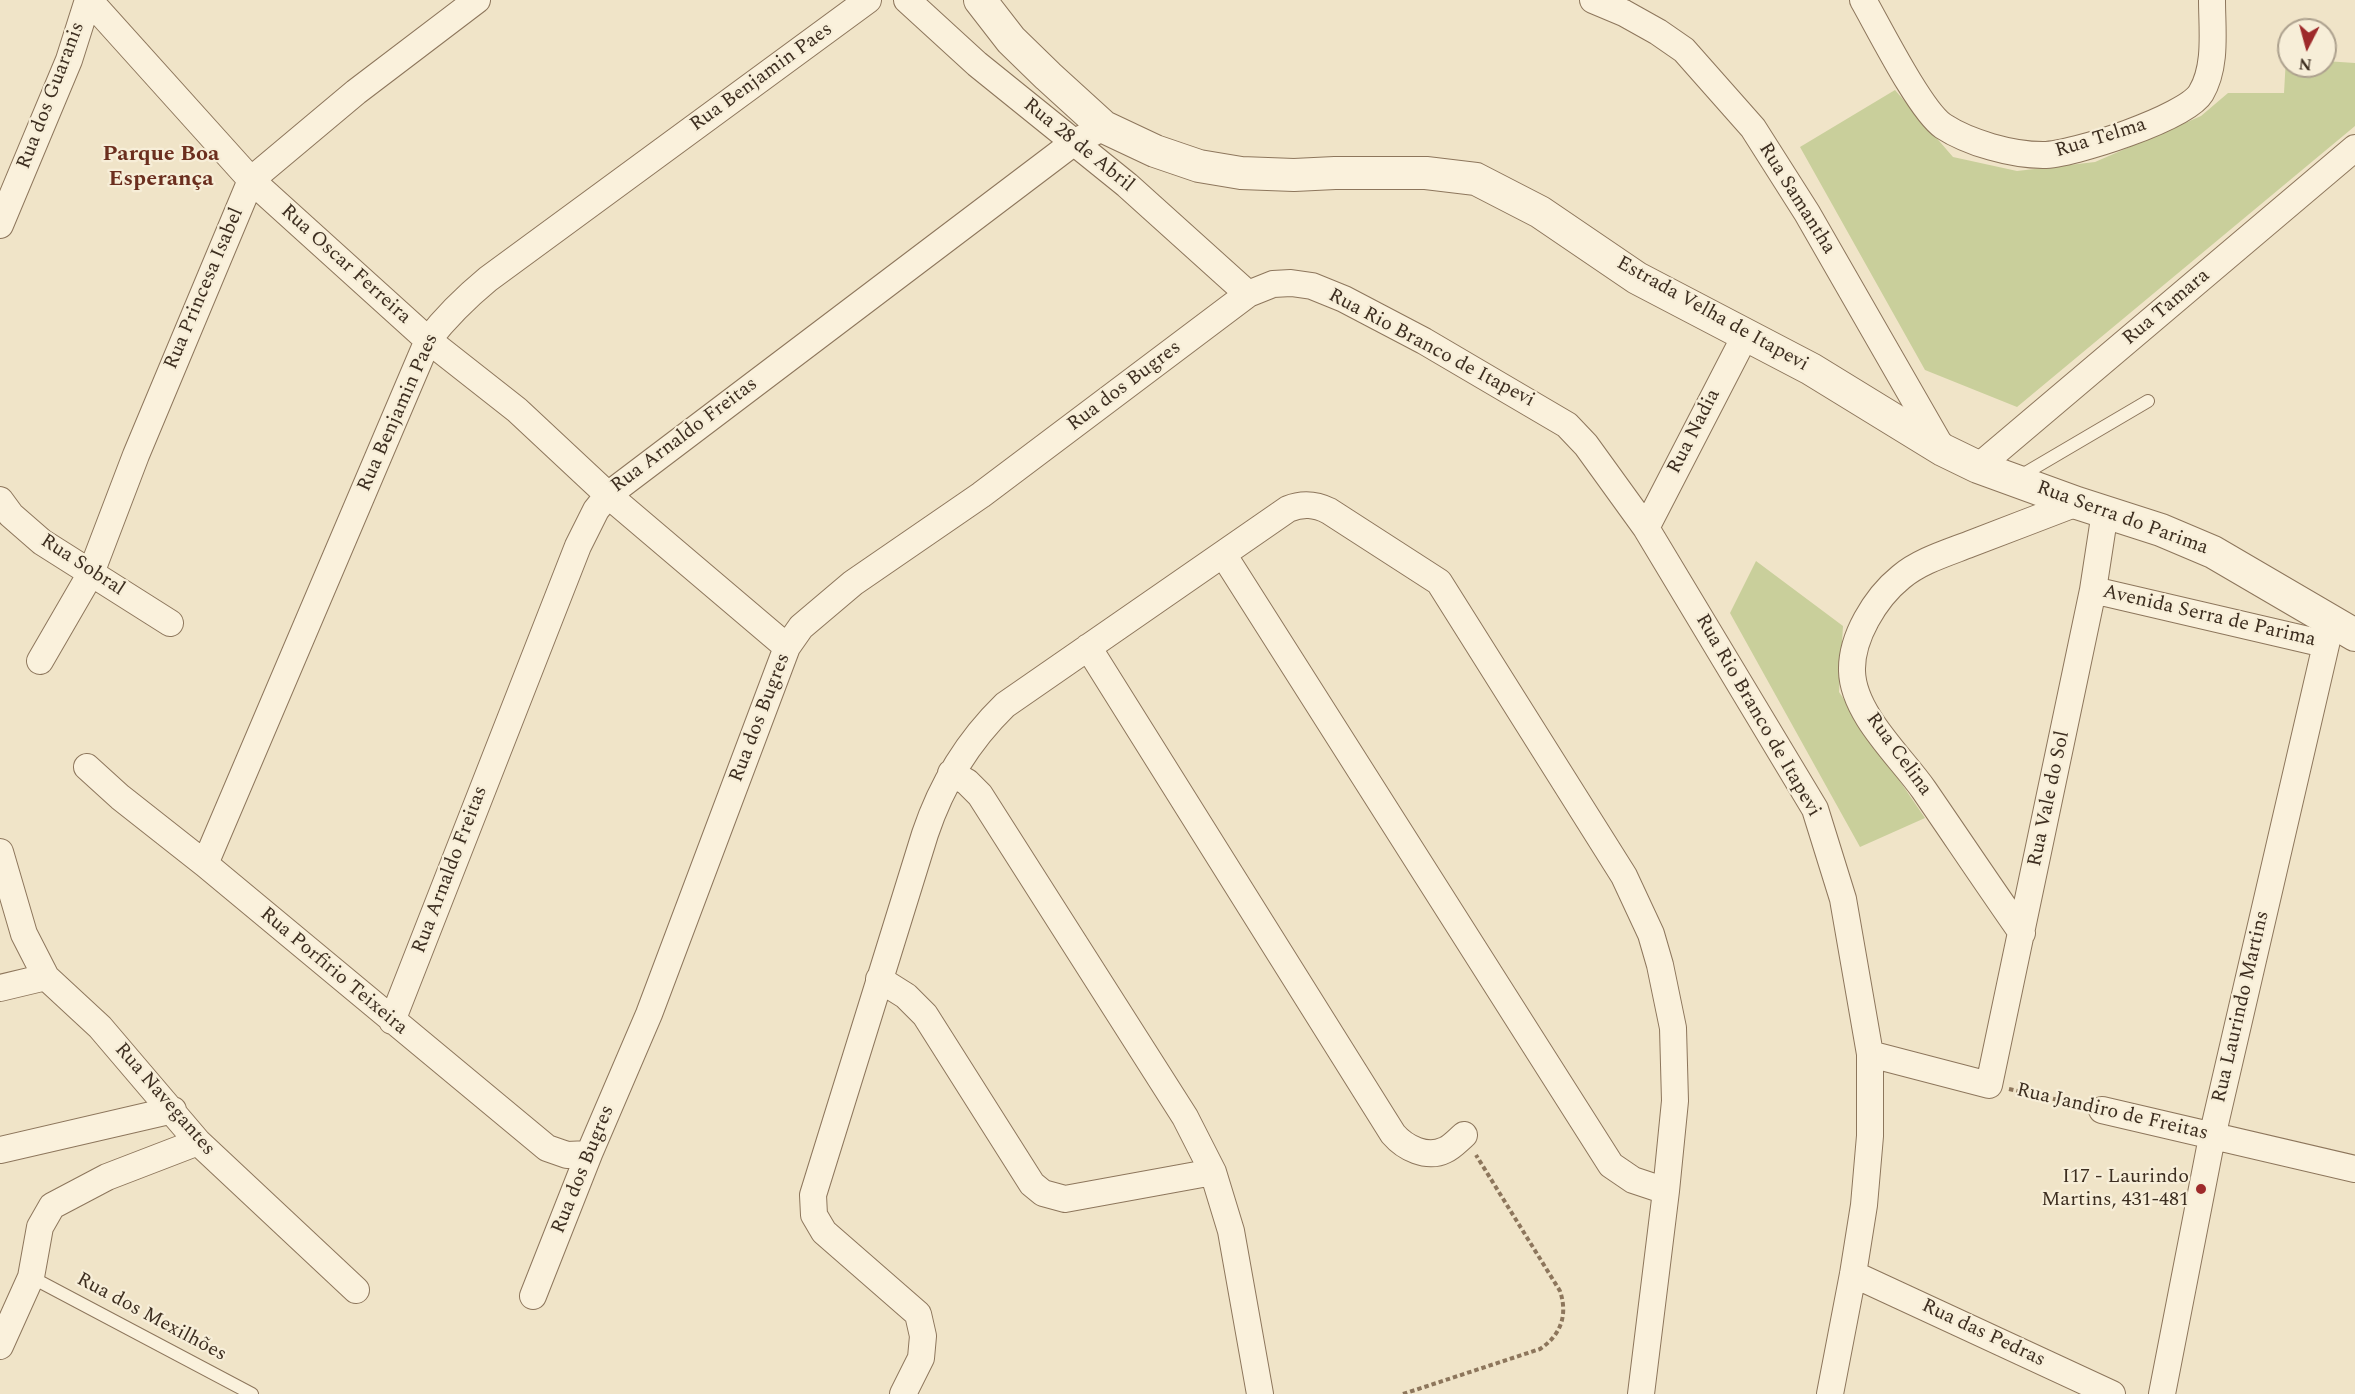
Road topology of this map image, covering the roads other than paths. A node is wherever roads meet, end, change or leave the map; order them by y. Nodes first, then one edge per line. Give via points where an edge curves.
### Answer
1 (89, 0) edge
2 (477, 0) edge
3 (868, 0) edge
4 (907, 0) edge
5 (980, 0) edge
6 (1593, 0) edge
7 (1863, 0) edge
8 (2212, 0) edge
9 (1104, 127) junction
10 (1073, 143) junction
11 (2355, 148) edge
12 (251, 180) junction
13 (0, 225) edge
14 (1248, 294) junction
15 (1745, 336) junction
16 (428, 340) junction
17 (2148, 401) dead end
18 (1943, 450) junction
19 (1978, 467) junction
20 (2016, 479) junction
21 (608, 495) junction
22 (0, 500) edge
23 (2091, 507) junction
24 (1646, 528) junction
25 (1223, 554) junction
26 (91, 573) junction
27 (2093, 590) junction
28 (170, 623) dead end
29 (2337, 634) edge
30 (787, 647) junction
31 (1088, 647) junction
32 (40, 662) dead end
33 (87, 767) dead end
34 (951, 772) junction
35 (0, 852) edge
36 (204, 864) junction
37 (2022, 933) junction
38 (46, 977) junction
39 (879, 980) junction
40 (0, 988) edge
41 (392, 1021) junction
42 (1870, 1054) junction
43 (1989, 1085) joint
44 (173, 1110) junction
45 (2102, 1110) road end
46 (1464, 1135) road end
47 (2212, 1137) junction
48 (198, 1142) junction
49 (0, 1150) edge
50 (589, 1154) junction
51 (2355, 1169) edge
52 (1213, 1172) junction
53 (1666, 1191) junction
54 (1853, 1274) junction
55 (31, 1276) junction
56 (356, 1290) dead end
57 (533, 1296) dead end
58 (0, 1346) edge
59 (252, 1394) edge
60 (903, 1394) edge
61 (1260, 1394) edge
62 (1641, 1394) edge
63 (1830, 1394) edge
64 (2112, 1394) edge
65 (2162, 1394) edge

1 - 12 street, Rua Oscar Ferreira
1 - 13 street, Rua dos Guaranis via 69,60
2 - 12 street, Rua Princesa Isabel via 356,92
3 - 16 street, Rua Benjamin Paes via 488,279 464,298
4 - 10 street, Rua 28 de Abril
5 - 9 street, Estrada Velha de Itapevi via 1011,40
6 - 18 street, Rua Samantha via 1658,32 1684,50 1753,128 1807,213
7 - 8 street, Rua Telma via 1922,101 1942,125 1983,145 2044,155 2108,140 2191,105 2200,94 2211,64
9 - 10 street, Rua Arnaldo Freitas
9 - 15 street, Estrada Velha de Itapevi via 1155,152 1199,166 1241,173 1426,173 1476,179 1540,212 1636,278
10 - 14 street, Rua 28 de Abril via 1127,185
10 - 21 street, Rua Arnaldo Freitas
11 - 19 street, Rua Tamara
12 - 16 street, Rua Oscar Ferreira
12 - 26 street, Rua Princesa Isabel
14 - 24 street, Rua Rio Branco de Itapevi via 1273,284 1312,286 1424,341 1542,409 1567,425 1586,445
14 - 30 street, Rua dos Bugres via 981,495 853,583 801,627
15 - 18 street, Estrada Velha de Itapevi via 1811,369
15 - 24 street, Rua Nadia
16 - 21 street, Rua Oscar Ferreira via 517,410
16 - 36 street, Rua Benjamin Paes
17 - 20 lane
18 - 19 street, Estrada Velha de Itapevi
19 - 20 street, Rua Serra do Parima
20 - 23 street, Rua Serra do Parima
21 - 30 street, Rua Oscar Ferreira
21 - 41 street, Rua Arnaldo Freitas via 596,510 579,546
22 - 26 street, Rua Sobral via 42,542
23 - 27 street, Rua Vale do Sol
23 - 29 street, Rua Serra do Parima via 2213,552
23 - 37 street, Rua Celina via 1932,558 1901,576 1869,617 1856,644 1852,672 1871,720
24 - 42 street, Rua Rio Branco de Itapevi via 1815,809 1844,899
25 - 31 street
25 - 53 street via 1611,1164 1633,1180
25 - 53 street via 1288,509 1314,505 1439,582 1624,876 1651,934 1673,1028 1675,1101
26 - 28 street, Rua Sobral
26 - 32 street, Rua Princesa Isabel
27 - 29 street, Avenida Serra de Parima
27 - 37 street, Rua Vale do Sol
29 - 47 street, Rua Laurindo Martins
30 - 50 street, Rua dos Bugres via 649,1014
31 - 34 street via 1005,705 985,725
31 - 46 street via 1393,1134 1414,1150 1434,1153
33 - 36 street, Rua Porfirio Teixeira
34 - 39 street via 932,812
34 - 52 street via 980,795 1185,1116
35 - 38 street, Rua Navegantes via 24,934
36 - 41 street, Rua Porfirio Teixeira
37 - 43 street, Rua Vale do Sol
38 - 40 street
38 - 44 street, Rua Navegantes via 100,1027
39 - 52 street via 906,996 925,1015 1032,1184 1043,1193 1065,1199
39 - 60 street via 812,1205 824,1232 918,1314 923,1336 921,1358
41 - 50 street, Rua Porfirio Teixeira via 547,1148 567,1155
42 - 43 street, Rua Jandiro de Freitas
42 - 54 street, Rua Rio Branco de Itapevi via 1870,1136
44 - 48 street, Rua Navegantes
44 - 49 street
45 - 47 street, Rua Jandiro de Freitas
47 - 51 street, Rua Jandiro de Freitas
47 - 65 street, Rua Laurindo Martins
48 - 55 street via 107,1177 52,1206 40,1227
48 - 56 street, Rua Navegantes
50 - 57 street, Rua dos Bugres
52 - 61 street via 1231,1231
53 - 62 street
54 - 63 street, Rua Rio Branco de Itapevi
54 - 64 street, Rua das Pedras
55 - 58 street
55 - 59 lane, Rua dos Mexilhões

